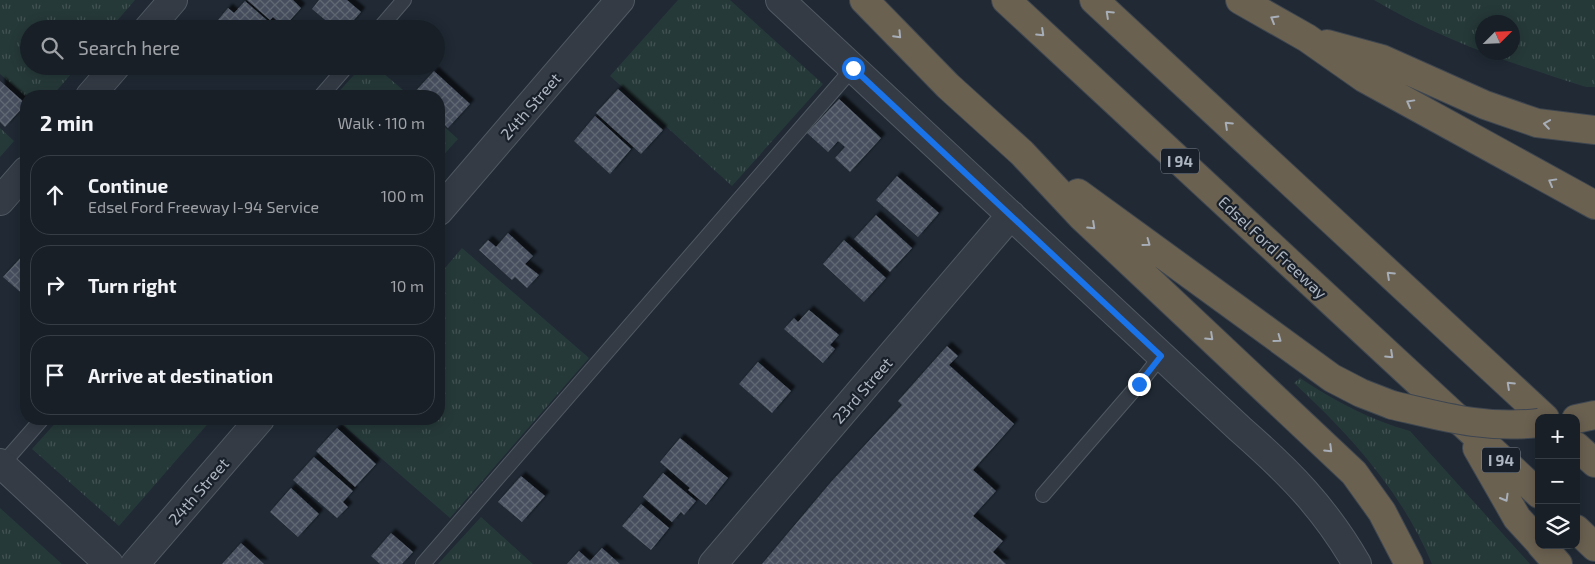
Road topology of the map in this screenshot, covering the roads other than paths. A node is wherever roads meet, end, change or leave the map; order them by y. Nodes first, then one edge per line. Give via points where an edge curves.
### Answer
1 (173, 0) edge
2 (404, 0) edge
3 (620, 0) edge
4 (780, 0) edge
5 (864, 0) edge
6 (1006, 0) edge
7 (1094, 0) edge
8 (1240, 0) edge
9 (156, 20) edge
10 (387, 20) edge
11 (1307, 38) junction
12 (853, 68) junction
13 (108, 75) edge
14 (338, 75) edge
15 (95, 90) edge
16 (326, 90) edge
17 (1595, 130) edge
18 (1022, 153) junction
19 (20, 177) edge
20 (0, 201) edge
21 (445, 204) edge
22 (1595, 205) edge
23 (1011, 215) junction
24 (1161, 356) junction
25 (1541, 414) edge
26 (1595, 415) edge
27 (1580, 418) edge
28 (1535, 423) edge
29 (37, 425) edge
30 (255, 425) edge
31 (1464, 425) junction
32 (1580, 450) edge
33 (1595, 464) edge
34 (1, 465) edge
35 (1535, 490) edge
36 (1043, 495) dead end
37 (1580, 533) edge
38 (1535, 538) edge
39 (1595, 547) edge
40 (1545, 549) edge
41 (109, 564) edge
42 (135, 564) edge
43 (423, 564) edge
44 (713, 564) edge
45 (1357, 564) edge
46 (1409, 564) edge
47 (1558, 564) edge

1 - 9 street
2 - 10 lane
3 - 21 street, 24th Street
4 - 12 street
5 -> 18 highway via 948,86
6 -> 31 highway, Edsel Ford Freeway / I 94
25 -> 7 highway
11 -> 8 highway
17 -> 11 highway via 1537,123 1485,105 1382,59
22 -> 11 highway via 1364,78
12 - 23 street
12 - 43 lane
13 - 15 street
14 - 16 lane
18 -> 28 highway, bridge via 1332,378 1392,405 1477,424
18 -> 46 highway via 1081,216 1354,473 1382,512
19 - 20 street
23 - 24 street
23 - 44 street, 23rd Street
24 - 36 lane
24 - 45 street via 1283,466 1314,500
26 - 27 highway
29 - 34 lane
30 - 42 street, 24th Street
31 - 35 highway, Edsel Ford Freeway / I 94
31 -> 38 highway via 1517,518
32 - 33 highway
34 - 41 street
37 - 39 highway
40 - 47 highway

